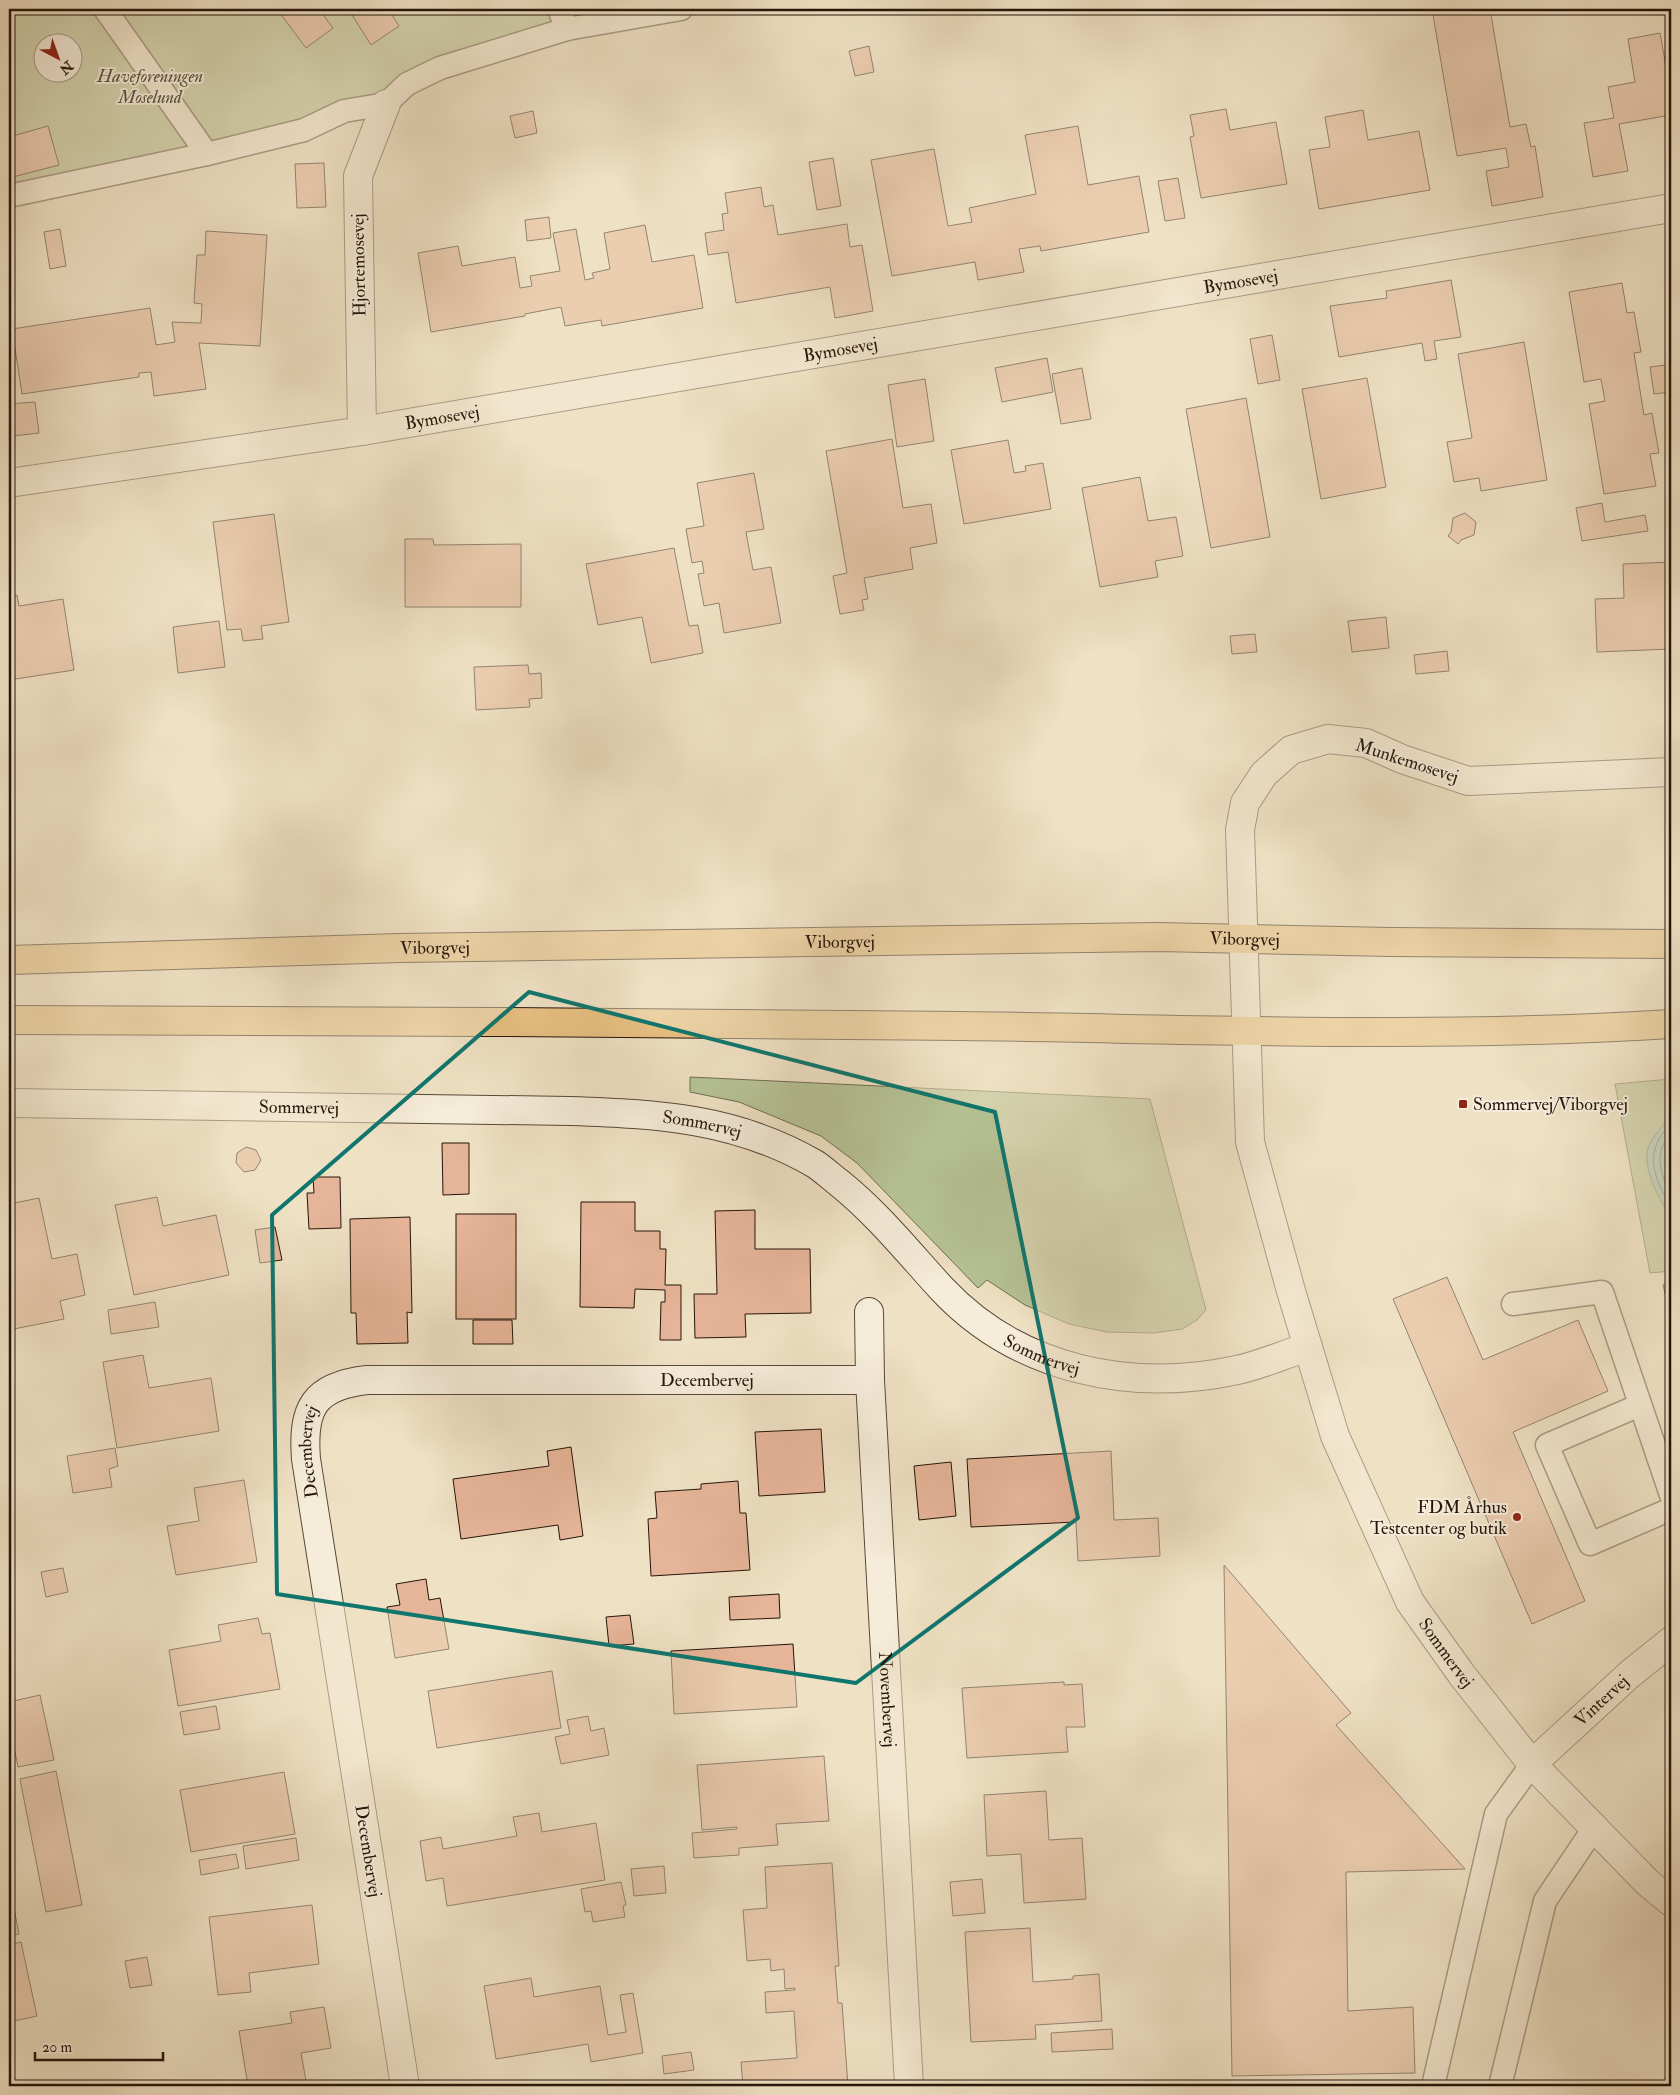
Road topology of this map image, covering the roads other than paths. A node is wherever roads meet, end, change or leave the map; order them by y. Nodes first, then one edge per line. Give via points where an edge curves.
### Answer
1 (105, 9) edge
2 (681, 9) edge
3 (563, 19) edge
4 (386, 104) junction
5 (207, 154) junction
6 (9, 196) edge
7 (1671, 208) edge
8 (362, 431) junction
9 (9, 483) edge
10 (1671, 772) edge
11 (1243, 938) junction
12 (1671, 944) edge
13 (9, 960) edge
14 (9, 1020) edge
15 (1671, 1024) edge
16 (1247, 1030) junction
17 (9, 1103) edge
18 (1513, 1304) dead end
19 (869, 1312) dead end
20 (1308, 1347) junction
21 (870, 1380) junction
22 (1640, 1405) junction
23 (1671, 1495) edge
24 (1671, 1509) edge
25 (1671, 1641) edge
26 (1532, 1764) junction
27 (1594, 1828) junction
28 (1671, 1902) edge
29 (405, 2086) edge
30 (909, 2086) edge
31 (1433, 2086) edge
32 (1500, 2086) edge

1 - 5 lane
2 - 3 lane
3 - 4 lane via 440,68 407,84
4 - 5 lane via 344,111 304,130
4 - 8 street, Hjortemosevej via 358,176
5 - 6 lane
7 - 8 street, Bymosevej
8 - 9 street, Bymosevej
10 - 11 street, Munkemosevej via 1468,781 1366,743 1328,739 1291,750 1264,774 1245,803 1240,830
11 - 12 main road, Viborgvej
11 - 13 main road, Viborgvej via 400,948
11 - 16 street, Munkemosevej
14 - 16 main road via 707,1023
15 - 16 main road via 1568,1030 1369,1033
16 - 20 street, Sommervej via 1250,1142
17 - 20 street, Sommervej via 570,1111 689,1119 736,1129 816,1164 850,1192 967,1312 1022,1350 1054,1363 1106,1375 1172,1379 1238,1370
18 - 22 lane via 1602,1292
19 - 21 street, Novembervej
20 - 26 street, Sommervej via 1335,1436 1410,1602
21 - 29 street, Decembervej via 367,1380 332,1387 317,1398 308,1415 304,1434 306,1459
21 - 30 street, Novembervej
22 - 23 lane
22 - 24 lane via 1547,1445 1590,1544
25 - 26 street, Vintervej
26 - 27 street, Sommervej
26 - 31 lane via 1496,1814
27 - 28 street, Sommervej
27 - 32 lane via 1545,1901

